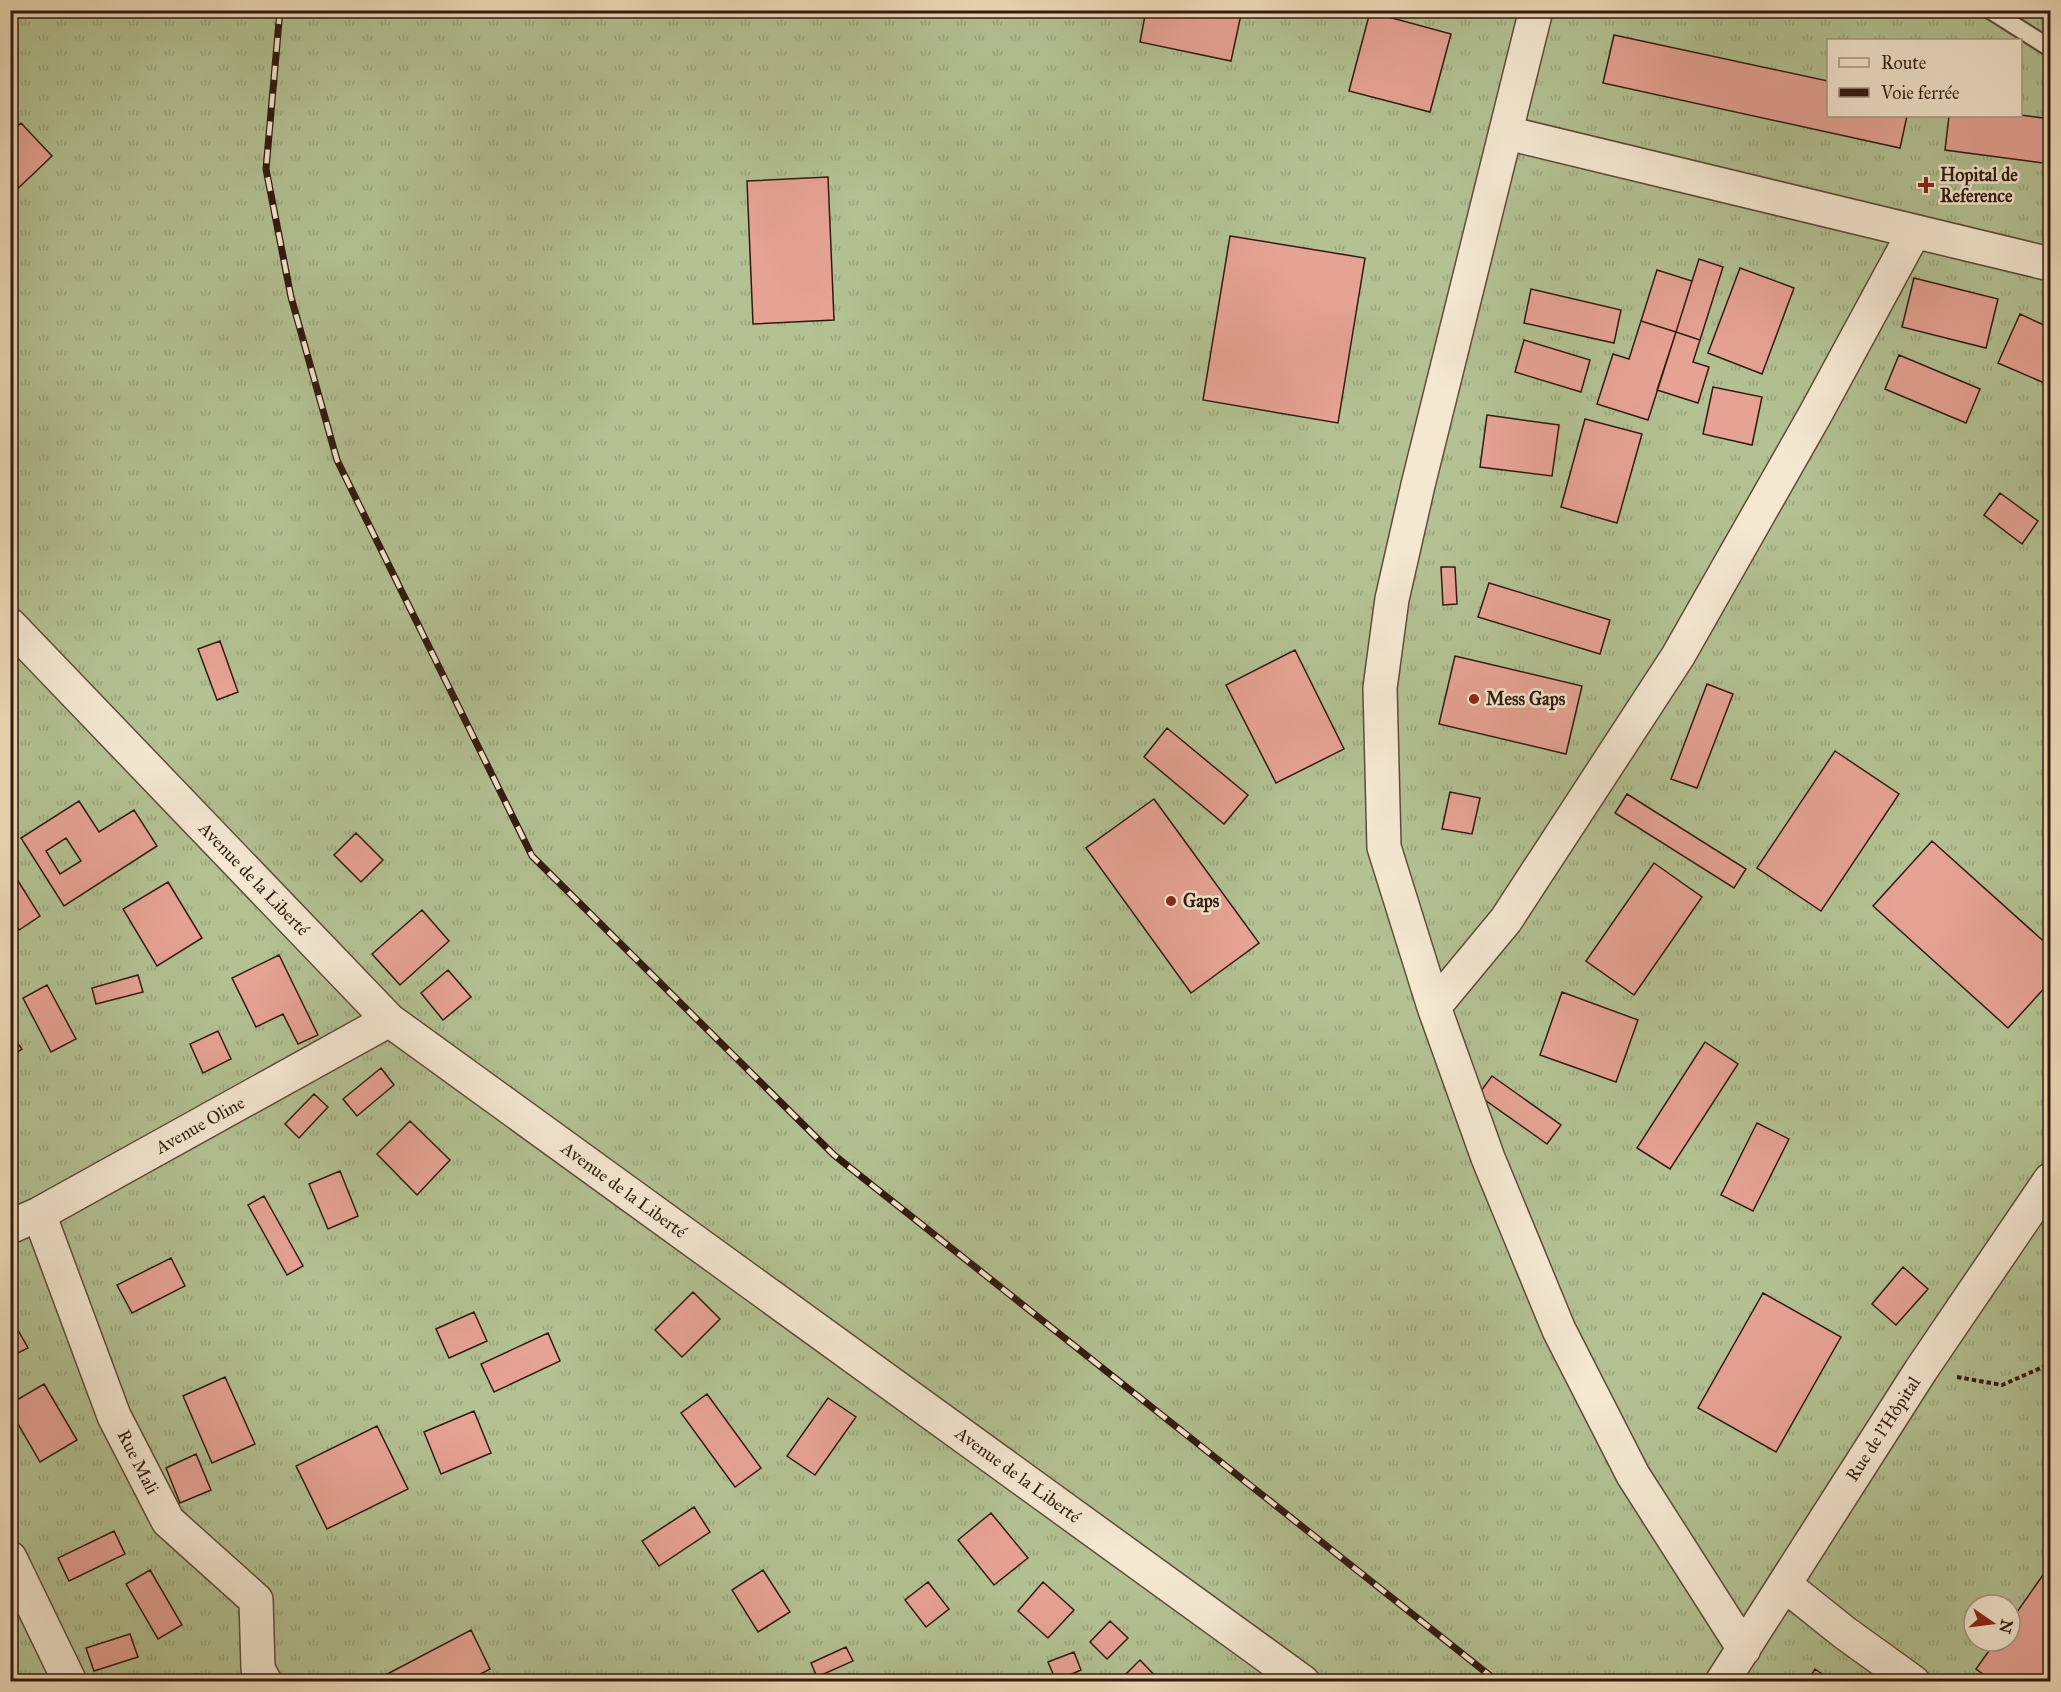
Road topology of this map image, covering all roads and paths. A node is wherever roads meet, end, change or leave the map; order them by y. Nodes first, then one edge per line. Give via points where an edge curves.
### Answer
1 (1536, 10) edge
2 (1990, 10) edge
3 (2050, 48) edge
4 (1507, 133) junction
5 (1914, 232) junction
6 (2050, 264) edge
7 (10, 625) edge
8 (1434, 1006) junction
9 (389, 1020) junction
10 (2050, 1180) edge
11 (25, 1220) edge
12 (2050, 1364) edge
13 (1921, 1370) junction
14 (10, 1558) edge
15 (1785, 1585) junction
16 (1744, 1649) junction
17 (70, 1682) edge
18 (265, 1682) edge
19 (1303, 1682) edge
20 (1722, 1682) edge
21 (1913, 1682) edge

1 - 4 street
2 - 3 lane
4 - 5 street
4 - 8 street via 1418,485 1392,599 1380,688 1384,847
5 - 6 street
5 - 8 street via 1677,656 1506,920
7 - 9 street, Avenue de la Liberté
8 - 16 street via 1488,1158 1559,1330 1634,1475
9 - 11 street, Avenue Oline
9 - 19 street, Avenue de la Liberté
10 - 13 street, Rue de l'Hôpital
11 - 18 street, Rue Mali via 114,1416 168,1521 256,1600 258,1669
12 - 13 path via 2002,1385
13 - 15 street, Rue de l'Hôpital
14 - 17 street
15 - 16 street, Rue de l'Hôpital
15 - 21 street
16 - 20 street, Rue de l'Hôpital

